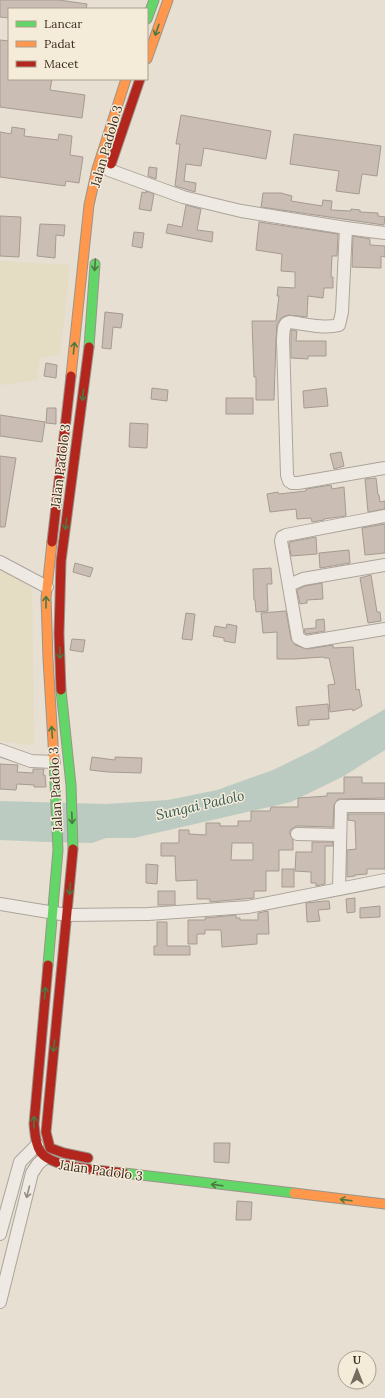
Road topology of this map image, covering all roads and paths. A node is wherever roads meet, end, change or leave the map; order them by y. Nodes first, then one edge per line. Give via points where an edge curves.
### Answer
1 (154, 0) edge
2 (168, 0) edge
3 (148, 16) edge
4 (148, 56) edge
5 (126, 80) edge
6 (140, 80) edge
7 (107, 138) junction
8 (118, 143) junction
9 (108, 173) joint
10 (89, 205) junction
11 (99, 206) dead end
12 (346, 228) junction
13 (385, 233) edge
14 (95, 254) dead end
15 (67, 409) junction
16 (81, 410) junction
17 (385, 468) edge
18 (385, 516) edge
19 (0, 562) edge
20 (385, 565) edge
21 (289, 585) junction
22 (47, 587) junction
23 (385, 629) edge
24 (0, 750) edge
25 (54, 762) junction
26 (385, 806) edge
27 (297, 834) dead end
28 (340, 835) junction
29 (385, 880) edge
30 (339, 889) junction
31 (0, 904) edge
32 (52, 913) junction
33 (68, 915) junction
34 (36, 1093) junction
35 (49, 1094) junction
36 (37, 1145) junction
37 (45, 1158) junction
38 (97, 1159) dead end
39 (135, 1164) dead end
40 (133, 1175) junction
41 (385, 1204) edge
42 (0, 1234) edge
43 (0, 1302) edge

1 - 3 street
2 -> 4 street
5 - 7 street, Jalan Padolo 3
6 - 8 street, Jalan Padolo 3
7 - 8 street
7 - 10 street, Jalan Padolo 3
8 - 9 street, Jalan Padolo 3
9 - 12 street via 183,197
10 - 11 street
15 -> 10 street, Jalan Padolo 3
12 - 13 street
12 - 17 street via 342,312 339,325 290,322 284,325 287,474 289,481 298,483
14 -> 16 street, Jalan Padolo 3 via 89,348
15 - 16 street
15 - 22 street, Jalan Padolo 3
16 -> 33 street, Jalan Padolo 3 via 61,561 59,596 61,687 71,785 73,850
18 - 21 street via 284,536 281,540
19 - 22 street
20 - 21 street via 303,579
21 - 23 street via 298,638 306,642
25 -> 22 street, Jalan Padolo 3
24 - 25 street via 31,761
25 - 32 street, Jalan Padolo 3 via 58,850
26 - 28 street via 341,806
27 - 28 street
28 - 30 street
29 - 30 street
30 - 33 street via 248,907 148,914
31 - 32 street
32 - 33 street
34 -> 32 street, Jalan Padolo 3
33 -> 35 street, Jalan Padolo 3
34 - 35 street
36 -> 34 street, Jalan Padolo 3 via 34,1124
35 - 38 street, Jalan Padolo 3 via 46,1132 50,1148 68,1155
36 - 37 street, Jalan Padolo 3
36 - 42 street via 20,1162
37 - 40 street, Jalan Padolo 3 via 61,1166
37 -> 43 street via 32,1173
39 - 40 street
41 -> 40 street, Jalan Padolo 3

